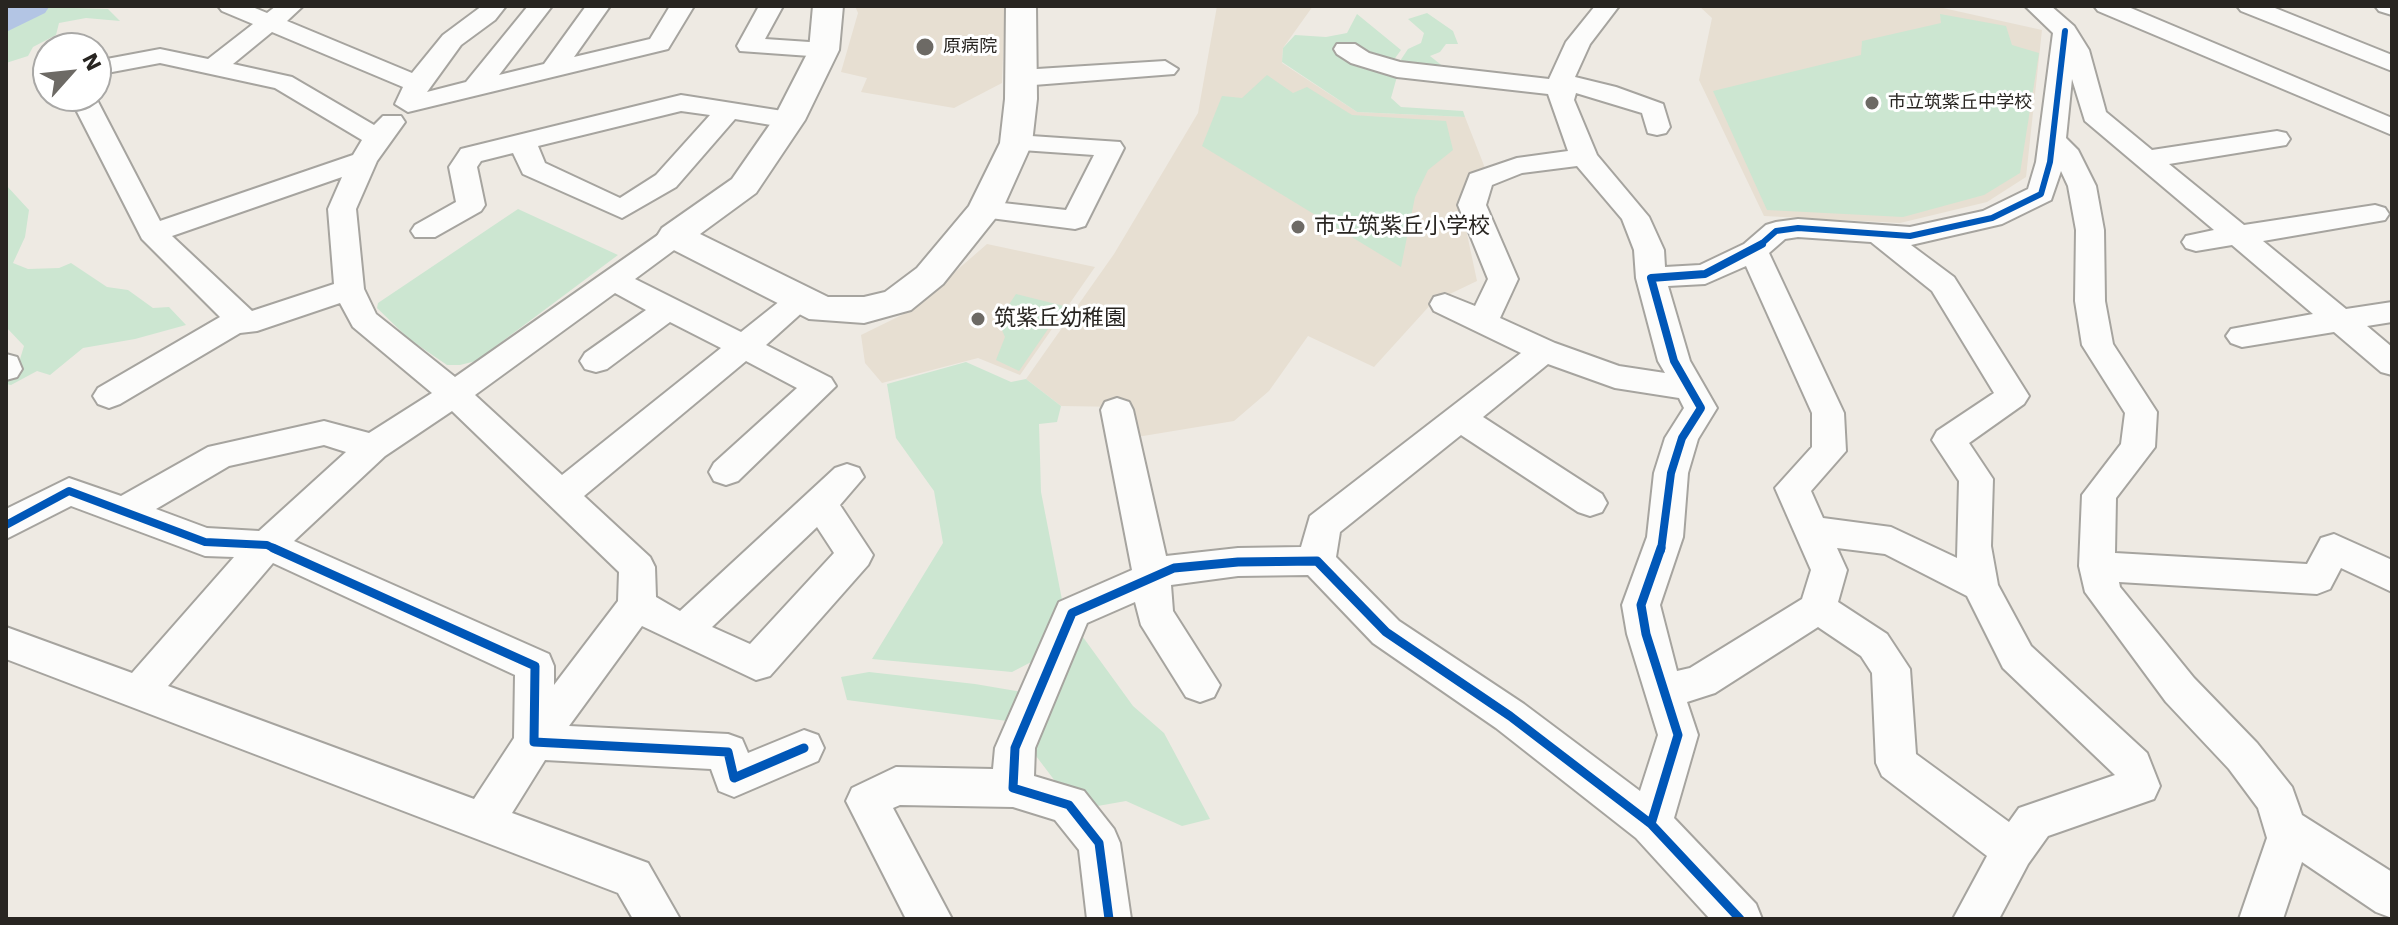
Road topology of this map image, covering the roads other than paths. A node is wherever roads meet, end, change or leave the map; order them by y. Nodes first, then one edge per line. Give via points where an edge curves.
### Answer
1 (230, 6) edge
2 (291, 6) edge
3 (494, 6) edge
4 (540, 6) edge
5 (598, 6) edge
6 (682, 6) edge
7 (771, 6) edge
8 (828, 6) edge
9 (1021, 6) edge
10 (1607, 6) edge
11 (2037, 6) edge
12 (2106, 6) edge
13 (2249, 6) edge
14 (270, 22) junction
15 (2065, 31) junction
16 (1346, 49) dead end
17 (824, 50) junction
18 (2392, 64) edge
19 (112, 65) edge
20 (213, 67) junction
21 (553, 69) junction
22 (1165, 69) dead end
23 (1021, 78) junction
24 (1560, 86) junction
25 (475, 88) junction
26 (413, 92) junction
27 (729, 110) junction
28 (90, 112) edge
29 (789, 120) junction
30 (1657, 127) dead end
31 (2392, 127) edge
32 (2277, 139) dead end
33 (2052, 140) junction
34 (523, 143) junction
35 (1016, 143) junction
36 (370, 149) junction
37 (1584, 157) junction
38 (2146, 159) junction
39 (985, 210) junction
40 (2375, 214) dead end
41 (425, 231) dead end
42 (152, 233) junction
43 (1879, 234) junction
44 (2237, 235) junction
45 (675, 236) junction
46 (2196, 242) dead end
47 (1754, 251) junction
48 (1651, 278) junction
49 (613, 280) junction
50 (349, 289) junction
51 (801, 300) junction
52 (1445, 304) dead end
53 (669, 308) junction
54 (2392, 312) edge
55 (241, 318) junction
56 (1483, 322) junction
57 (2341, 322) junction
58 (2242, 336) dead end
59 (745, 346) junction
60 (1544, 351) junction
61 (596, 361) dead end
62 (2392, 364) edge
63 (1690, 388) junction
64 (454, 394) junction
65 (109, 396) dead end
66 (1117, 410) dead end
67 (1460, 418) junction
68 (373, 447) junction
69 (726, 472) dead end
70 (847, 477) dead end
71 (561, 495) junction
72 (820, 503) junction
73 (1590, 503) dead end
74 (121, 513) junction
75 (6, 525) edge
76 (1810, 530) junction
77 (267, 545) junction
78 (1317, 561) junction
79 (2097, 566) junction
80 (1152, 577) junction
81 (2392, 577) edge
82 (1980, 586) junction
83 (637, 605) junction
84 (1818, 608) junction
85 (683, 631) junction
86 (6, 643) edge
87 (1200, 685) dead end
88 (140, 691) junction
89 (1664, 692) junction
90 (534, 742) junction
91 (804, 748) dead end
92 (1013, 788) junction
93 (481, 824) junction
94 (1651, 824) junction
95 (2285, 827) junction
96 (2013, 850) junction
97 (2392, 897) edge
98 (658, 919) edge
99 (930, 919) edge
100 (1109, 919) edge
101 (1740, 919) edge
102 (1975, 919) edge
103 (2261, 919) edge

1 - 14 street
2 - 14 street
3 - 26 street via 452,40
4 - 25 street
5 - 21 street
6 - 21 street via 659,44
7 - 17 street via 749,46
8 - 17 street
9 - 23 street
10 - 24 street via 1578,42
11 - 15 street
12 - 31 street
13 - 18 street
14 - 20 street
14 - 26 street via 408,81
15 - 33 street
15 - 38 street via 2077,50 2094,115
16 - 24 street via 1397,69
17 - 29 street
19 - 20 street via 160,56
20 - 36 street via 283,82
21 - 25 street
22 - 23 street
23 - 35 street
24 - 30 street via 1607,92 1654,109
24 - 37 street
25 - 26 street
26 - 36 street
27 - 29 street
27 - 34 street via 681,103
27 - 34 street via 666,181 622,209 533,168
28 - 42 street
29 - 45 street via 744,186
32 - 38 street
33 - 43 street via 2041,194 1992,218 1951,229 1910,236
33 - 79 street via 2065,150 2082,186 2098,345 2141,412 2138,447 2099,495
34 - 41 street via 471,155 463,167 471,205
35 - 39 street
35 - 39 street via 1111,148 1075,220
36 - 42 street
36 - 50 street via 342,209
37 - 48 street via 1635,217 1649,250
37 - 56 street via 1517,166 1480,180 1472,205 1503,279
38 - 44 street
39 - 51 street via 930,276 898,301 864,310 822,310
40 - 44 street
42 - 55 street
43 - 47 street via 1798,228 1776,231
43 - 82 street via 1943,284 2013,396 1949,440 1976,479 1973,546
44 - 46 street
44 - 57 street
45 - 49 street
45 - 51 street
47 - 48 street via 1705,274
47 - 76 street via 1828,413 1829,451 1792,488
48 - 63 street via 1674,361
49 - 53 street
49 - 64 street
50 - 55 street via 246,324
50 - 64 street via 364,320
51 - 59 street
52 - 56 street
53 - 59 street
53 - 61 street
54 - 57 street
55 - 65 street
56 - 60 street
57 - 58 street
57 - 62 street
59 - 69 street via 820,386
59 - 71 street
60 - 63 street via 1615,377
60 - 67 street
63 - 89 street via 1701,408 1682,438 1671,473 1665,537 1641,605
64 - 68 street
64 - 71 street
66 - 80 street
67 - 73 street
67 - 78 street via 1323,526
68 - 74 street via 324,433 220,456
68 - 77 street
70 - 72 street
71 - 83 street via 637,567
72 - 85 street
72 - 85 street via 855,555 756,664
74 - 75 street via 69,491
74 - 77 street via 205,542
76 - 82 street via 1891,541
76 - 84 street via 1829,570
77 - 88 street
77 - 90 street via 535,666
78 - 80 street via 1174,568
78 - 94 street via 1386,632 1510,716
79 - 81 street via 2317,579 2334,548
79 - 95 street via 2103,592 2180,690 2243,756 2277,800
80 - 87 street via 1154,614
80 - 92 street via 1072,613 1015,748
82 - 96 street via 2017,657 2133,766 2139,786 2034,822
83 - 85 street
83 - 90 street
84 - 89 street via 1701,681
84 - 96 street via 1874,645 1891,669 1896,763
86 - 88 street
88 - 93 street
89 - 94 street via 1678,735
90 - 91 street via 728,752 734,778
90 - 93 street
92 - 99 street via 896,786 867,801
92 - 100 street via 1069,805 1099,843
93 - 98 street via 633,878
94 - 101 street
95 - 97 street
95 - 103 street via 2288,838
96 - 102 street

